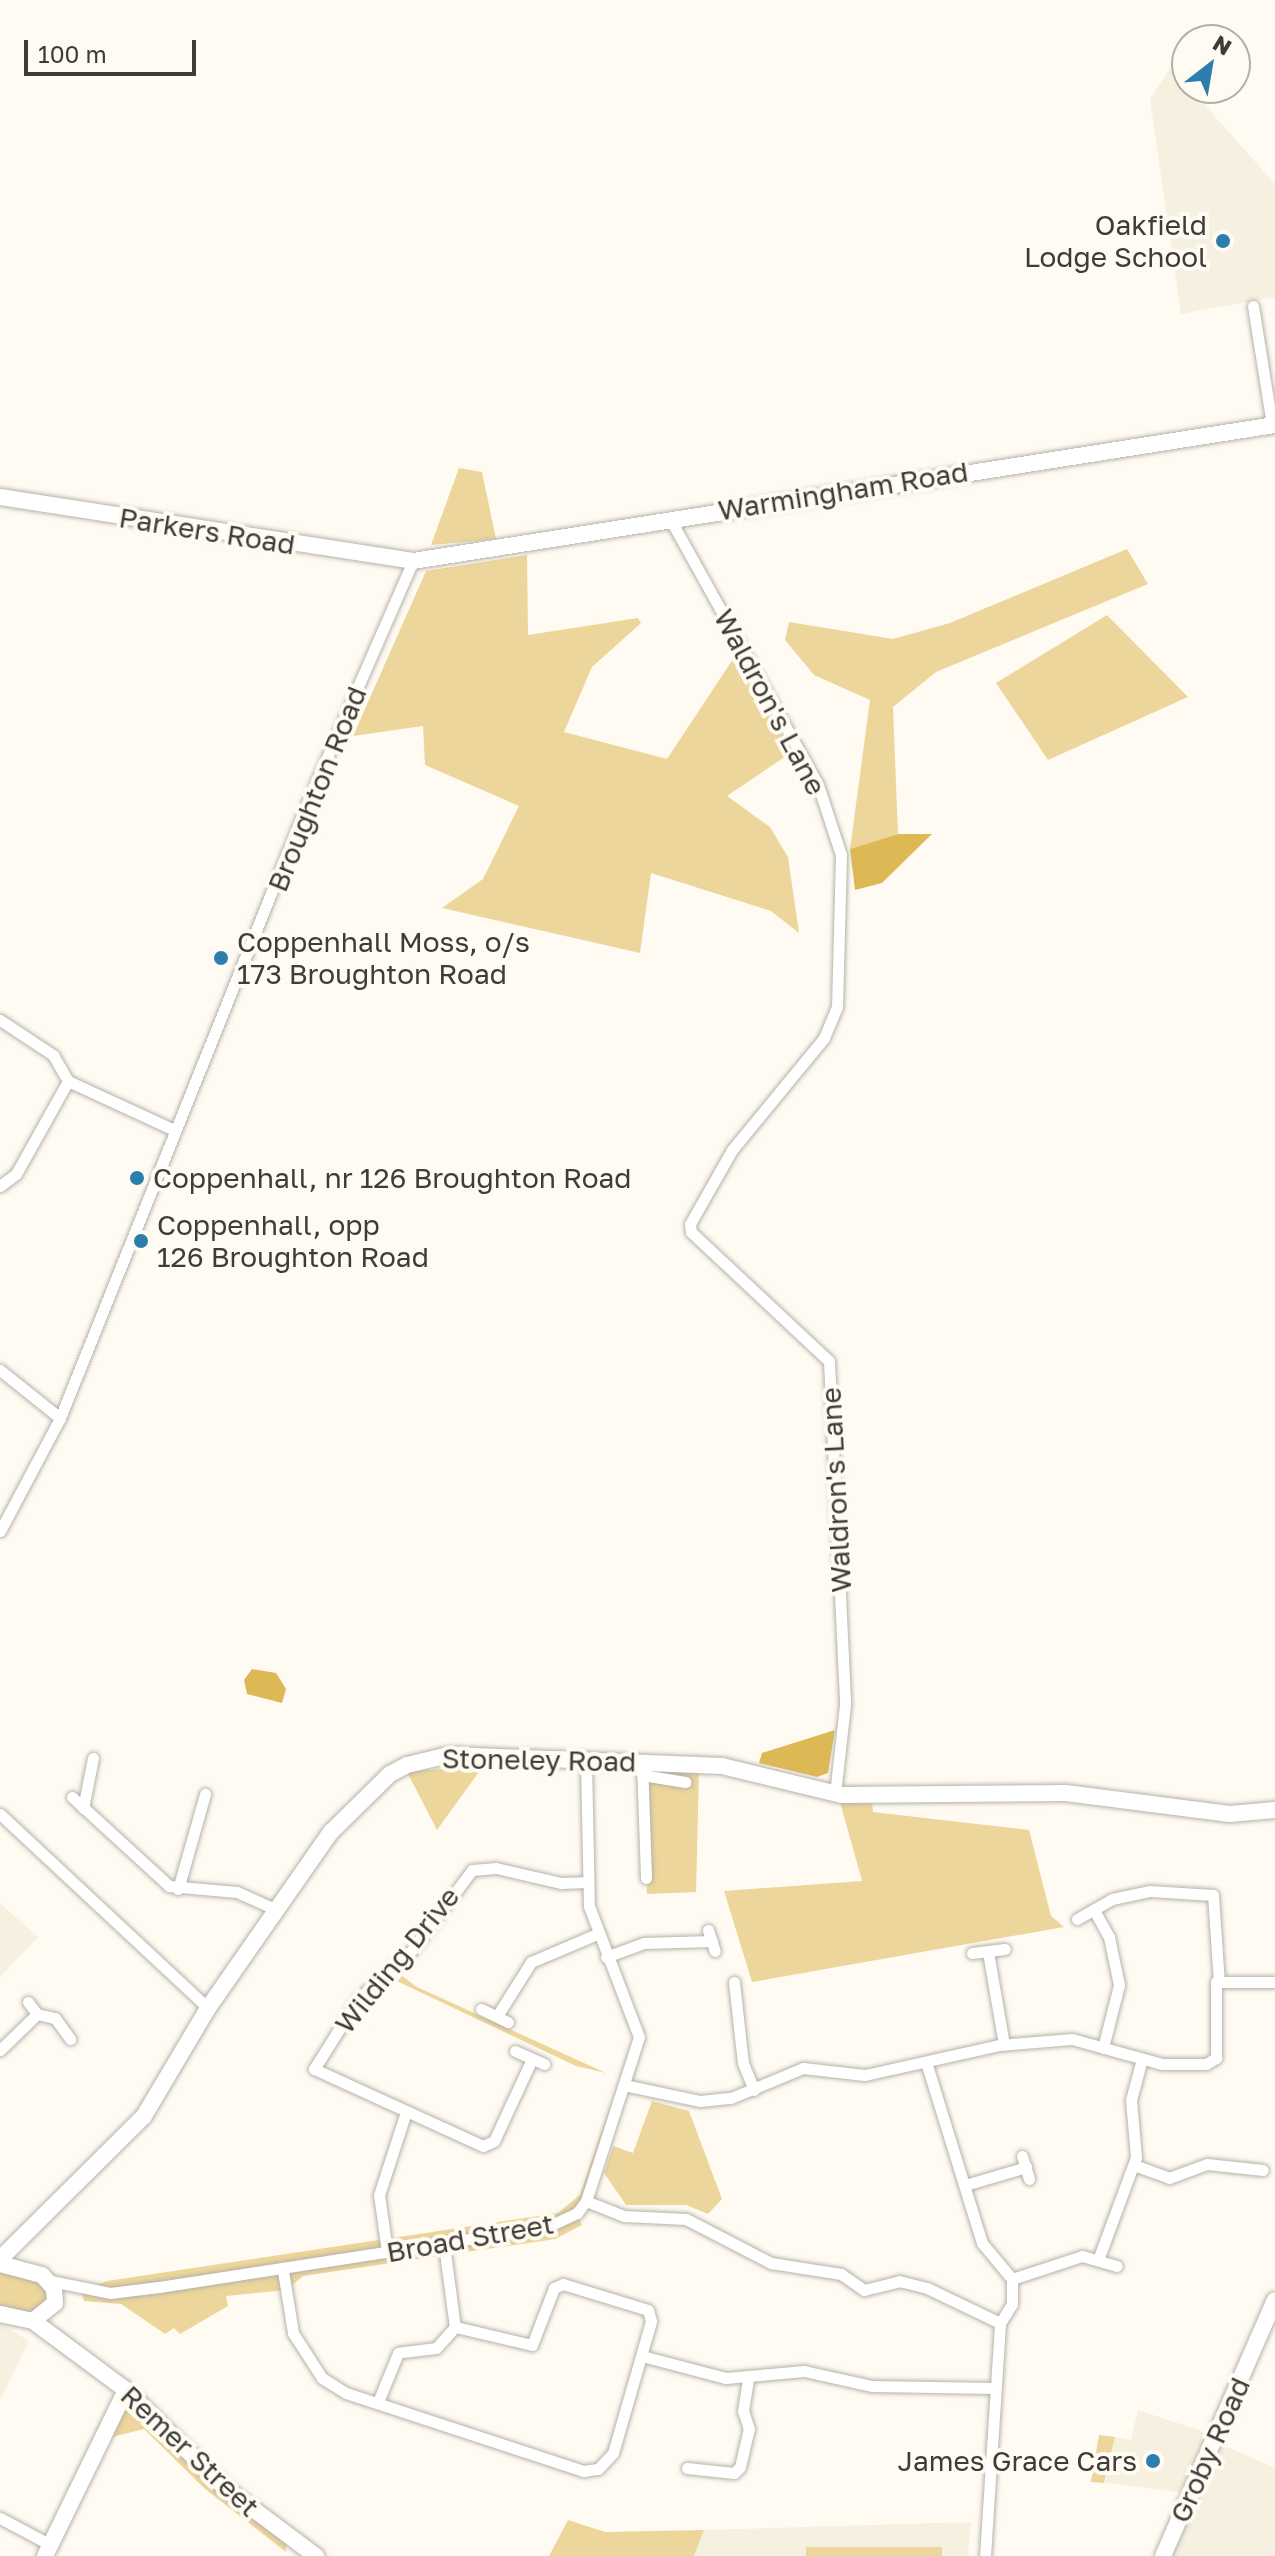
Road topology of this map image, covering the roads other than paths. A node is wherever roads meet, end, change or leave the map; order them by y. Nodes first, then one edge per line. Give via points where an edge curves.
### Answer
1 (1253, 306) dead end
2 (1274, 425) edge
3 (0, 497) edge
4 (670, 519) junction
5 (413, 561) junction
6 (0, 1020) edge
7 (68, 1081) junction
8 (174, 1130) junction
9 (0, 1186) edge
10 (0, 1370) edge
11 (60, 1418) junction
12 (0, 1531) edge
13 (93, 1758) dead end
14 (586, 1761) junction
15 (642, 1769) junction
16 (685, 1782) dead end
17 (205, 1794) dead end
18 (835, 1794) junction
19 (72, 1797) dead end
20 (83, 1808) junction
21 (1275, 1810) edge
22 (0, 1814) edge
23 (646, 1878) dead end
24 (586, 1882) junction
25 (178, 1889) junction
26 (275, 1909) junction
27 (1094, 1910) junction
28 (1077, 1919) dead end
29 (597, 1934) junction
30 (712, 1941) dead end
31 (1005, 1949) dead end
32 (988, 1952) junction
33 (972, 1953) dead end
34 (606, 1957) junction
35 (1219, 1982) junction
36 (1275, 1982) edge
37 (749, 1991) dead end
38 (28, 2002) dead end
39 (208, 2008) junction
40 (481, 2009) dead end
41 (37, 2014) junction
42 (70, 2039) dead end
43 (1004, 2045) junction
44 (1103, 2048) junction
45 (0, 2050) edge
46 (515, 2051) dead end
47 (532, 2059) junction
48 (1142, 2059) junction
49 (926, 2062) junction
50 (544, 2064) dead end
51 (624, 2085) junction
52 (754, 2090) junction
53 (406, 2112) junction
54 (1134, 2165) junction
55 (1026, 2168) dead end
56 (1263, 2170) dead end
57 (965, 2185) junction
58 (586, 2201) junction
59 (27, 2235) junction
60 (444, 2245) junction
61 (387, 2251) junction
62 (1098, 2260) junction
63 (0, 2262) edge
64 (1117, 2266) dead end
65 (32, 2270) junction
66 (283, 2271) junction
67 (1012, 2279) junction
68 (51, 2281) junction
69 (81, 2290) junction
70 (1275, 2300) edge
71 (54, 2305) junction
72 (0, 2314) edge
73 (33, 2321) junction
74 (1000, 2323) junction
75 (455, 2327) junction
76 (65, 2343) junction
77 (642, 2356) junction
78 (748, 2380) junction
79 (995, 2388) junction
80 (126, 2390) junction
81 (378, 2402) junction
82 (687, 2468) dead end
83 (0, 2518) edge
84 (47, 2550) edge
85 (316, 2556) edge
86 (985, 2556) edge
87 (1163, 2556) edge

1 - 2 street, Warmingham Road
2 - 4 street, Warmingham Road
3 - 5 street, Parkers Road
4 - 5 street, Warmingham Road
4 - 18 street, Waldron's Lane via 818,785 841,855 837,1007 824,1038 732,1150 690,1224 691,1232 829,1361 845,1705
5 - 8 street, Broughton Road
6 - 7 street via 53,1055
7 - 8 street
7 - 9 street via 16,1174
8 - 11 street, Broughton Road
10 - 11 street
11 - 12 street, Broughton Road
13 - 20 street
14 - 15 street, Stoneley Road
14 - 24 street, Broad Street
14 - 26 street, Stoneley Road via 449,1755 407,1765 390,1774 331,1832
15 - 16 street
15 - 18 street, Stoneley Road via 754,1770
15 - 23 street
17 - 25 street
18 - 21 street, Stoneley Road via 1066,1793 1230,1814
19 - 20 street
20 - 25 street
22 - 39 street
24 - 29 street, Broad Street
24 - 53 street, Wilding Drive via 561,1883 496,1868 472,1870 412,1950 358,1999 314,2069
25 - 26 street via 237,1892
26 - 39 street, Stoneley Road
27 - 28 street
27 - 35 street via 1150,1891 1213,1895
27 - 44 street via 1109,1937 1119,1985
29 - 34 street, Broad Street
29 - 40 street via 531,1962 503,2019
30 - 34 street via 644,1943
31 - 32 street
32 - 33 street
32 - 43 street
34 - 51 street, Broad Street via 639,2037
35 - 36 street
35 - 48 street via 1216,2058 1206,2064
37 - 52 street via 735,1988 743,2063
38 - 41 street
39 - 59 street, Stoneley Road via 144,2116
41 - 42 street via 55,2018
41 - 45 street
43 - 44 street via 1072,2039
43 - 49 street
44 - 48 street
46 - 47 street
47 - 50 street
47 - 53 street via 490,2145
48 - 54 street via 1131,2100
49 - 52 street via 865,2075 803,2068
49 - 57 street
51 - 52 street via 700,2101
51 - 58 street, Broad Street
53 - 61 street via 379,2195
54 - 56 street via 1169,2178 1207,2164
54 - 62 street
55 - 57 street
57 - 67 street via 982,2243
58 - 60 street, Broad Street via 564,2223
58 - 74 street via 624,2216 686,2219 759,2259 841,2274 864,2290 899,2281 927,2288
59 - 63 street, Stoneley Road
59 - 65 street via 24,2252
60 - 61 street, Broad Street
60 - 75 street
61 - 66 street, Broad Street
62 - 64 street
62 - 67 street via 1058,2259
63 - 65 street
65 - 68 street
66 - 69 street, Broad Street via 110,2293
66 - 81 street via 303,2356 334,2385
67 - 74 street via 1012,2304
68 - 69 street, Broad Street
68 - 71 street
69 - 71 street, Broad Street
70 - 87 street, Groby Road
71 - 73 street
71 - 76 street
72 - 73 street
73 - 76 street, Remer Street
74 - 79 street
75 - 77 street via 532,2345 554,2288 563,2284 648,2310
75 - 81 street via 436,2348 398,2353
76 - 80 street, Remer Street
77 - 78 street
77 - 81 street via 613,2453 598,2469 583,2471
78 - 79 street via 804,2371 872,2386
78 - 82 street via 743,2411 749,2429 740,2467 734,2473
79 - 86 street
80 - 84 street
80 - 85 street, Remer Street via 225,2488
83 - 84 street

